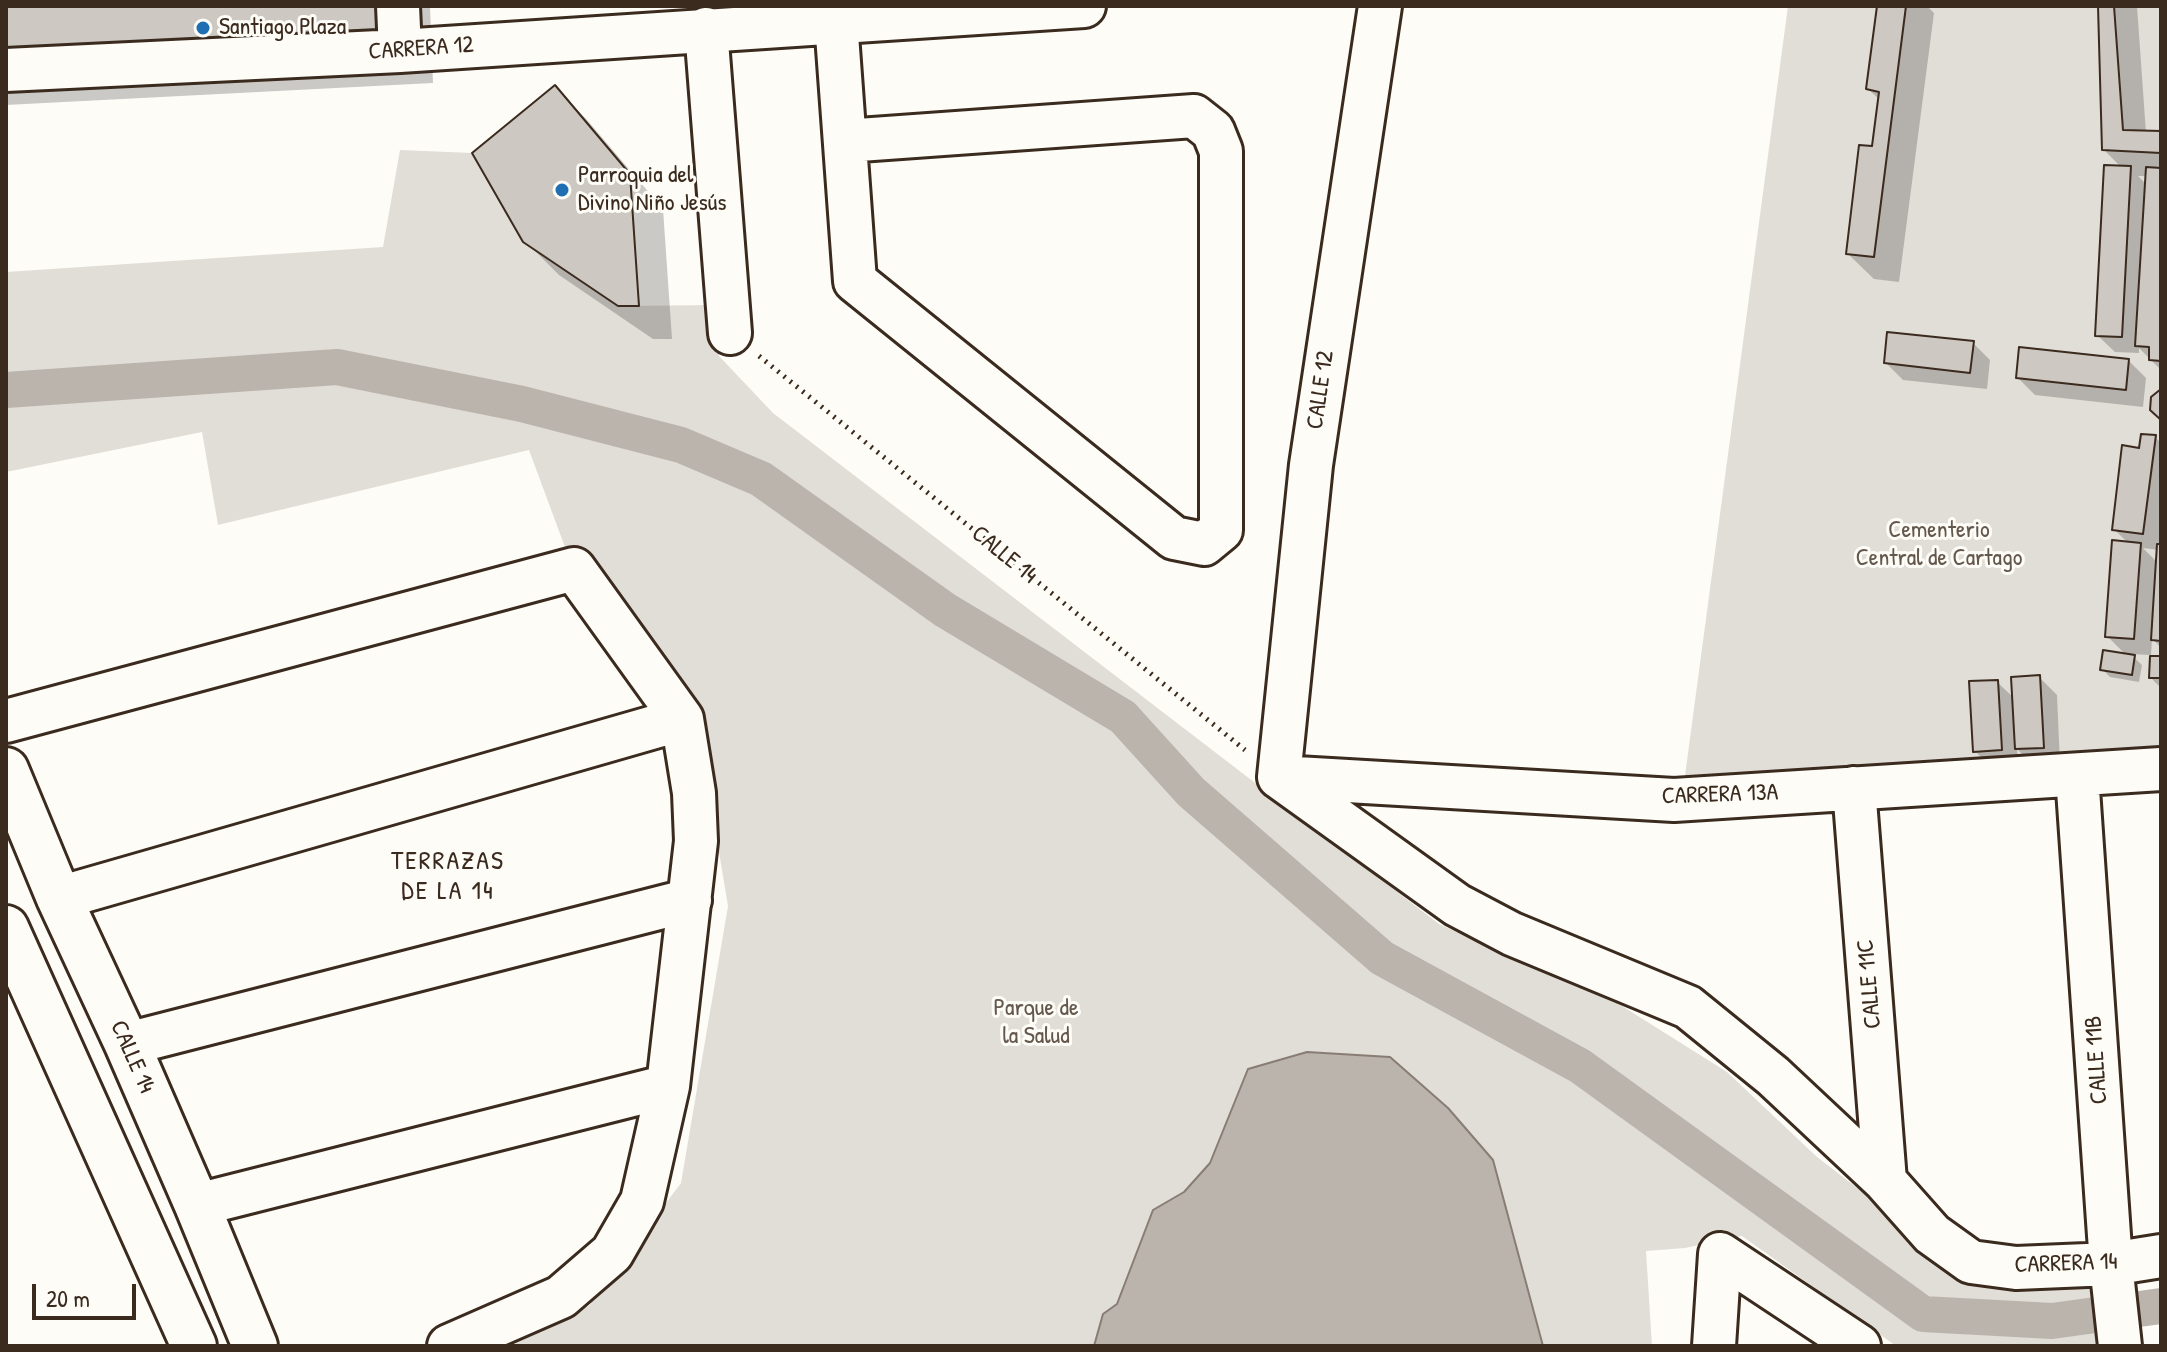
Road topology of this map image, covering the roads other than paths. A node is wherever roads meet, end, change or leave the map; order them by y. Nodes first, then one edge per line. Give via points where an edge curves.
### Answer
1 (398, 6) edge
2 (1084, 6) edge
3 (1380, 6) edge
4 (1009, 9) edge
5 (836, 21) junction
6 (706, 29) junction
7 (400, 51) junction
8 (6, 70) edge
9 (845, 141) junction
10 (730, 333) road end
11 (682, 719) junction
12 (6, 721) edge
13 (2161, 769) edge
14 (6, 770) edge
15 (2077, 775) junction
16 (1279, 777) junction
17 (1854, 788) junction
18 (59, 898) junction
19 (690, 900) junction
20 (6, 928) edge
21 (127, 1044) junction
22 (668, 1086) junction
23 (1885, 1181) junction
24 (197, 1205) junction
25 (2161, 1256) edge
26 (2113, 1276) junction
27 (194, 1346) edge
28 (255, 1346) edge
29 (449, 1346) edge
30 (1714, 1346) edge
31 (1859, 1346) edge
32 (2120, 1346) edge

1 - 7 street
2 - 4 street, CARRERA 12
3 - 16 street, CALLE 12 via 1313,450
4 - 5 street, CARRERA 12
5 - 6 street, CARRERA 12
5 - 9 street
6 - 7 street, CARRERA 12
6 - 10 street
7 - 8 street, CARRERA 12
9 - 9 street via 855,281 1174,538 1204,544 1221,530 1221,151 1213,131 1194,116
11 - 12 street via 574,569
11 - 18 street
11 - 19 street via 694,793
13 - 15 street, CARRERA 13A
14 - 18 main road, CALLE 14
15 - 17 street, CARRERA 13A
15 - 26 street, CALLE 11B
16 - 17 street, CARRERA 13A via 1674,800
16 - 23 street via 1457,905 1512,934 1688,1007 1773,1076
17 - 23 street, CALLE 11C
18 - 21 main road, CALLE 14
19 - 21 street
19 - 22 street
20 - 27 main road
21 - 24 main road, CALLE 14
22 - 24 street
22 - 29 street via 642,1201 612,1253 561,1297
23 - 26 street, CARRERA 14 via 1932,1234 1971,1262
24 - 28 main road, CALLE 14
25 - 26 street, CARRERA 14
26 - 32 street, CALLE 11B
30 - 31 street via 1720,1254

